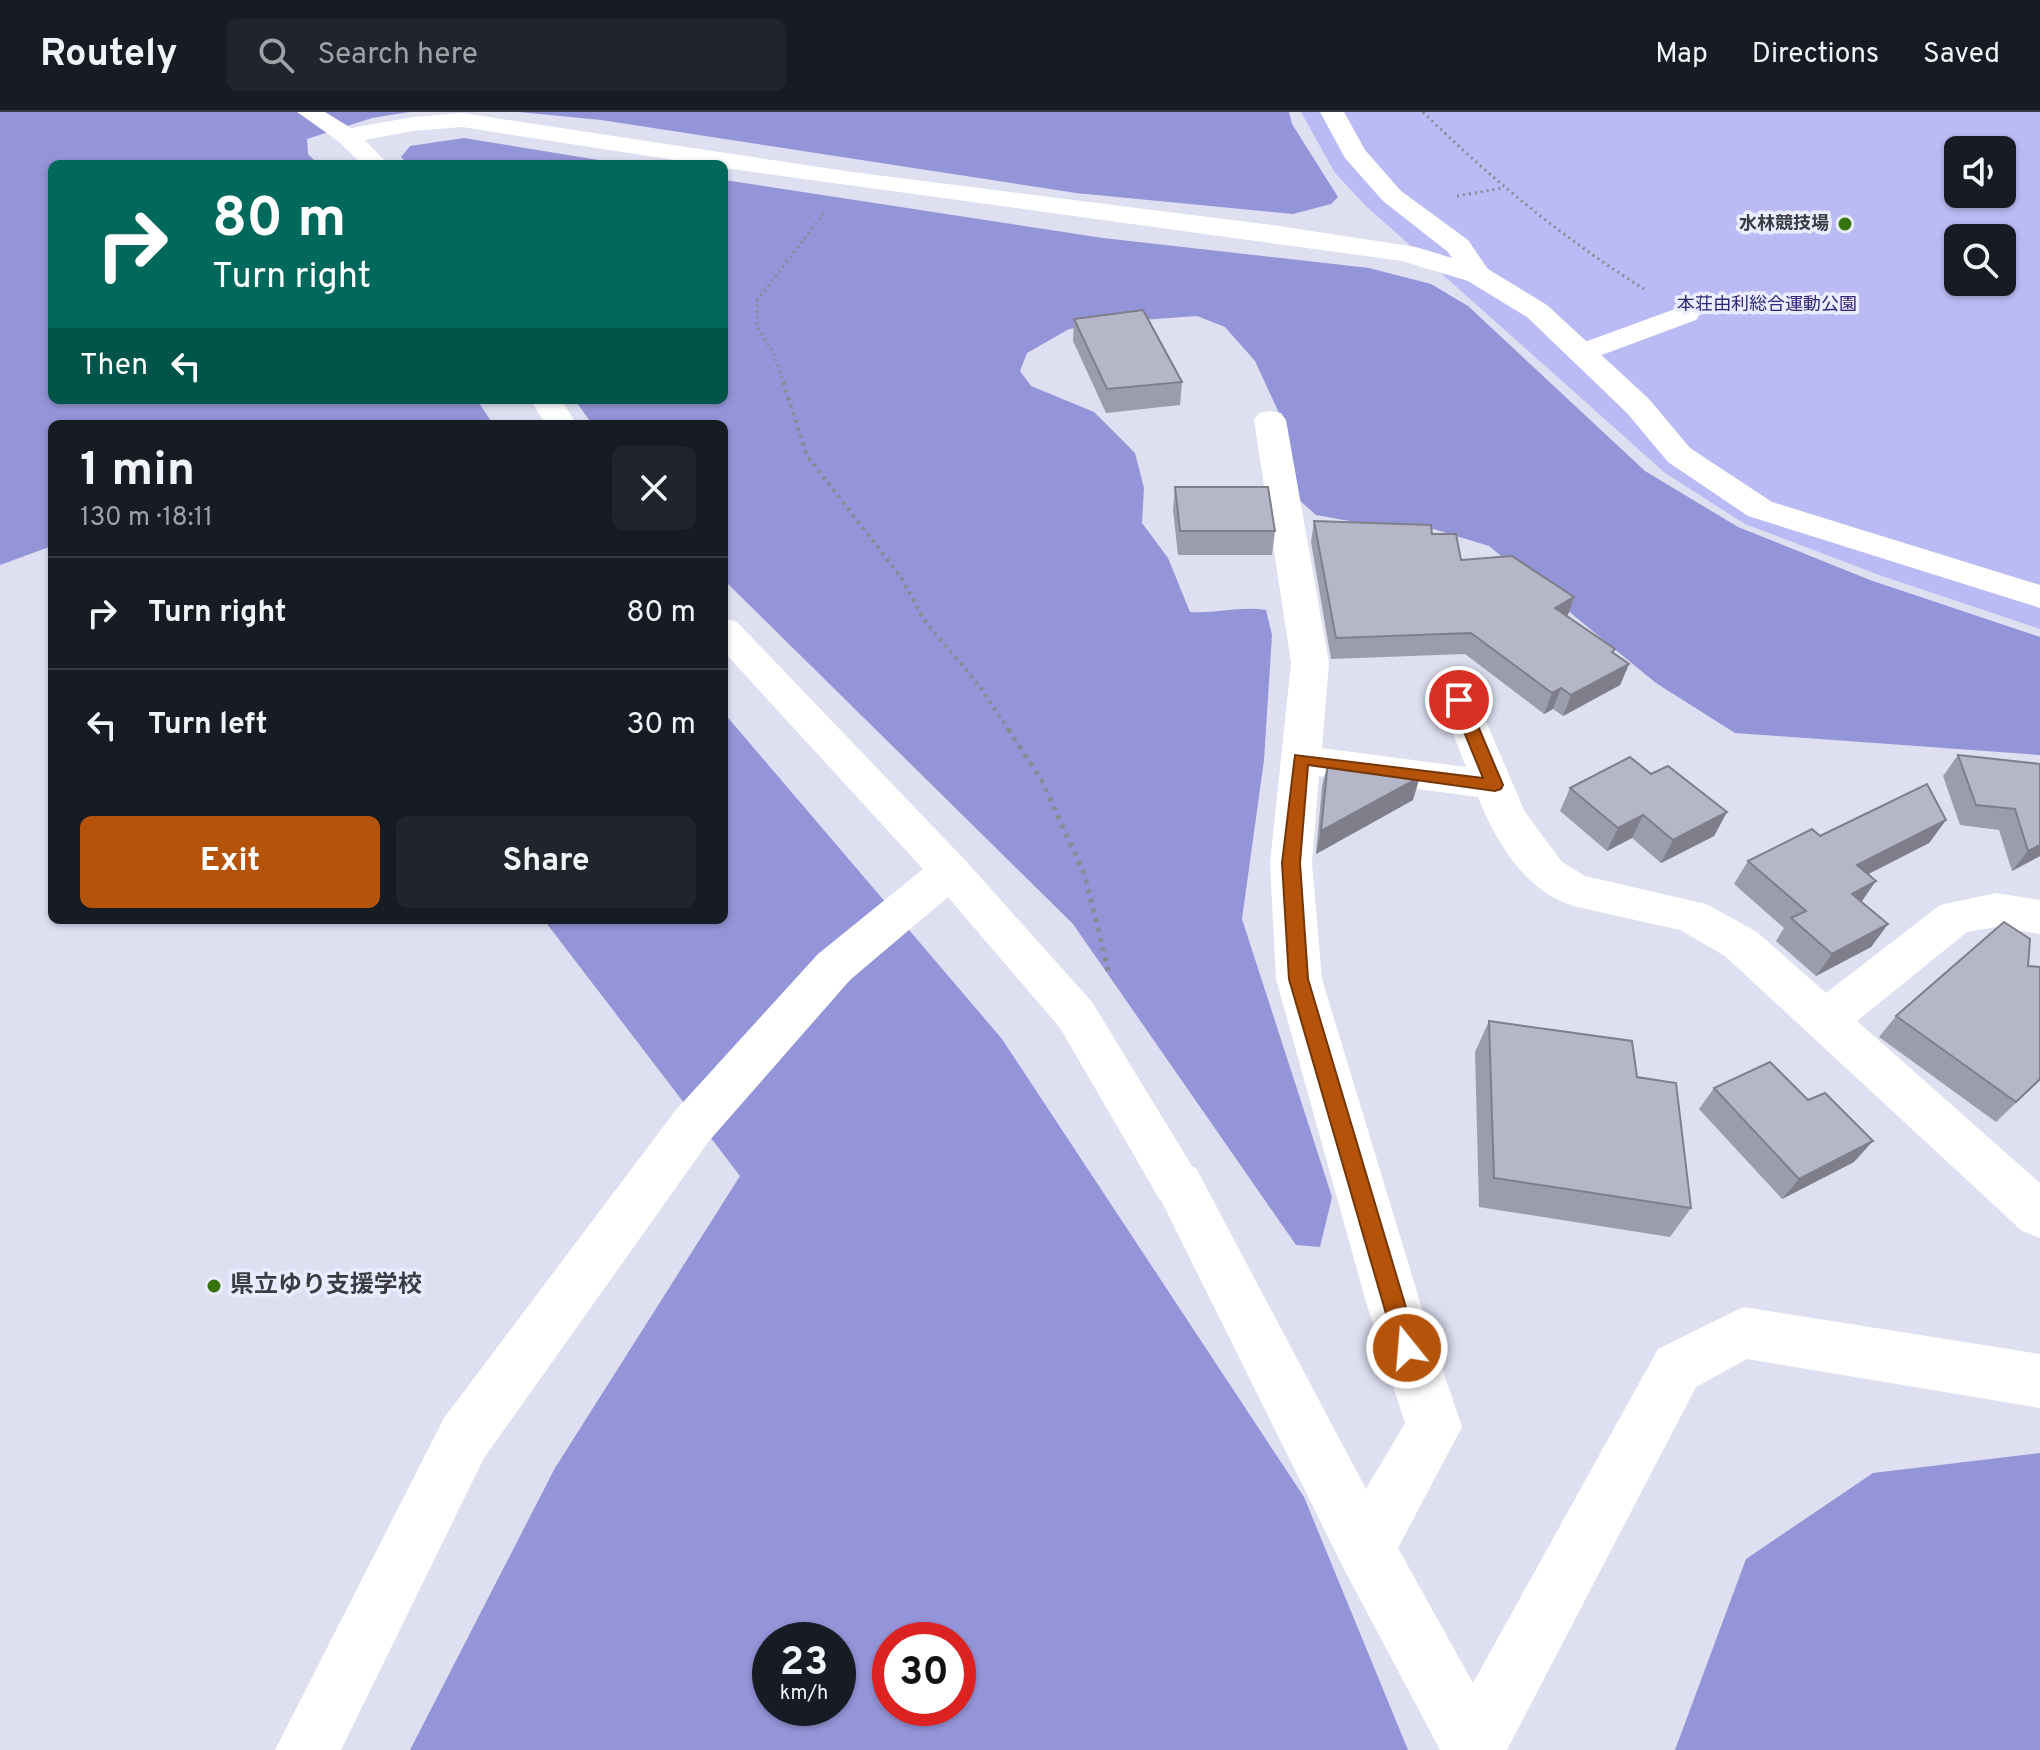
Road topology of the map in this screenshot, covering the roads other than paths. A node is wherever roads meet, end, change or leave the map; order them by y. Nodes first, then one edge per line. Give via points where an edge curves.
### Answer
1 (309, 112) edge
2 (1332, 112) edge
3 (347, 136) junction
4 (372, 160) edge
5 (722, 160) edge
6 (728, 161) edge
7 (1478, 275) junction
8 (1686, 314) road end
9 (1581, 353) junction
10 (1270, 420) dead end
11 (2040, 597) edge
12 (728, 634) edge
13 (1459, 700) dead end
14 (1300, 759) junction
15 (1495, 785) junction
16 (950, 871) junction
17 (2040, 917) edge
18 (1825, 1020) junction
19 (2040, 1215) edge
20 (2040, 1381) edge
21 (1365, 1548) junction
22 (1474, 1748) edge
23 (307, 1750) edge

1 - 3 street
2 - 7 street via 1354,153 1392,196 1458,246
3 - 4 street
3 - 5 street via 462,120
6 - 7 street via 1336,242 1406,253
7 - 9 street via 1537,311
8 - 9 street
9 - 11 street via 1638,406 1679,455 1760,509
10 - 14 street via 1310,663
12 - 16 street
13 - 15 street
14 - 15 street
14 - 21 street via 1291,863 1299,979 1434,1427
15 - 18 street via 1507,818 1547,873 1573,890 1691,916 1741,944
16 - 21 street via 1076,1015 1178,1184
16 - 23 street via 834,967 692,1126 464,1438
17 - 18 street via 1996,910 1955,917
18 - 19 street
20 - 22 street via 1743,1333 1677,1368
21 - 22 street

